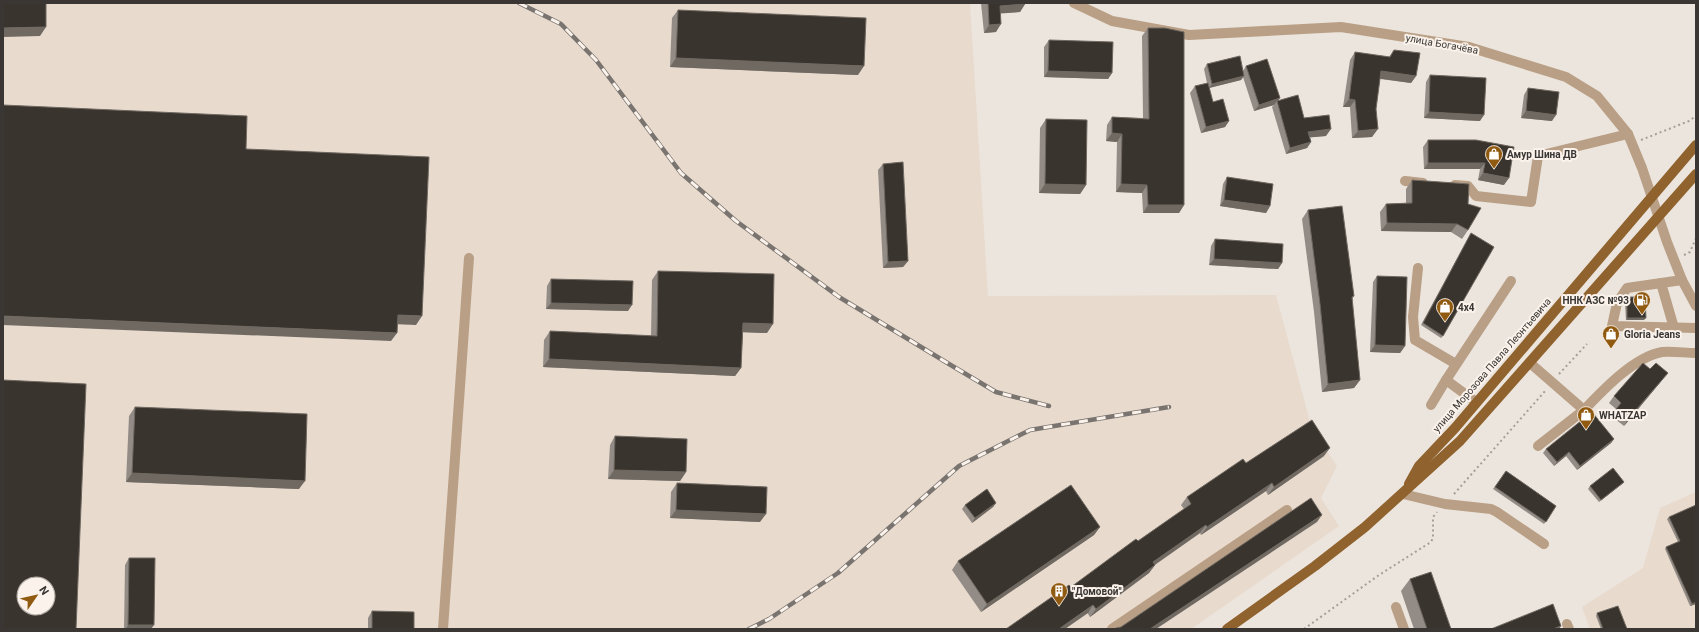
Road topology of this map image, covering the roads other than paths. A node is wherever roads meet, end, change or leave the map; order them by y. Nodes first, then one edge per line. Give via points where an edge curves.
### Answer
1 (1074, 3) edge
2 (1628, 134) junction
3 (1696, 145) edge
4 (1696, 174) edge
5 (1405, 181) dead end
6 (1652, 197) junction
7 (1658, 217) junction
8 (469, 258) dead end
9 (1418, 268) dead end
10 (1682, 280) junction
11 (1511, 281) dead end
12 (1661, 283) junction
13 (1696, 306) edge
14 (1674, 328) junction
15 (1696, 328) edge
16 (1696, 353) edge
17 (1530, 363) junction
18 (1456, 364) junction
19 (1446, 380) junction
20 (1476, 402) junction
21 (1430, 405) dead end
22 (1584, 410) junction
23 (1538, 446) dead end
24 (1403, 494) junction
25 (1287, 510) dead end
26 (1544, 544) dead end
27 (1396, 606) dead end
28 (442, 629) edge
29 (1112, 629) edge
30 (1227, 629) edge
31 (1404, 629) edge

1 - 2 street, улица Богачёва via 1112,21 1189,35 1341,27 1469,47 1566,77 1596,96
2 - 5 street via 1538,156 1531,202 1476,196 1468,186
2 - 6 street, улица Богачёва
3 - 6 main road, улица Морозова Павла Леонтьевича
4 - 7 main road, улица Морозова Павла Леонтьевича
6 - 7 street, улица Богачёва
6 - 20 main road, улица Морозова Павла Леонтьевича
7 - 10 street, улица Богачёва
7 - 17 main road, улица Морозова Павла Леонтьевича
8 - 28 street
9 - 18 street via 1413,317 1415,340
10 - 12 street
10 - 13 street, улица Богачёва
11 - 18 street
12 - 14 street
12 - 14 street via 1627,288 1617,303 1612,326
14 - 15 street
16 - 22 street via 1662,352 1636,363 1607,386
17 - 22 street
17 - 24 main road, улица Морозова Павла Леонтьевича via 1460,441
18 - 19 street
19 - 20 street
19 - 21 street
20 - 24 main road, улица Морозова Павла Леонтьевича via 1419,466
22 - 23 street
24 - 26 street via 1445,504 1490,509
24 - 30 main road, улица Морозова Павла Леонтьевича via 1316,566
25 - 29 street
27 - 31 street

